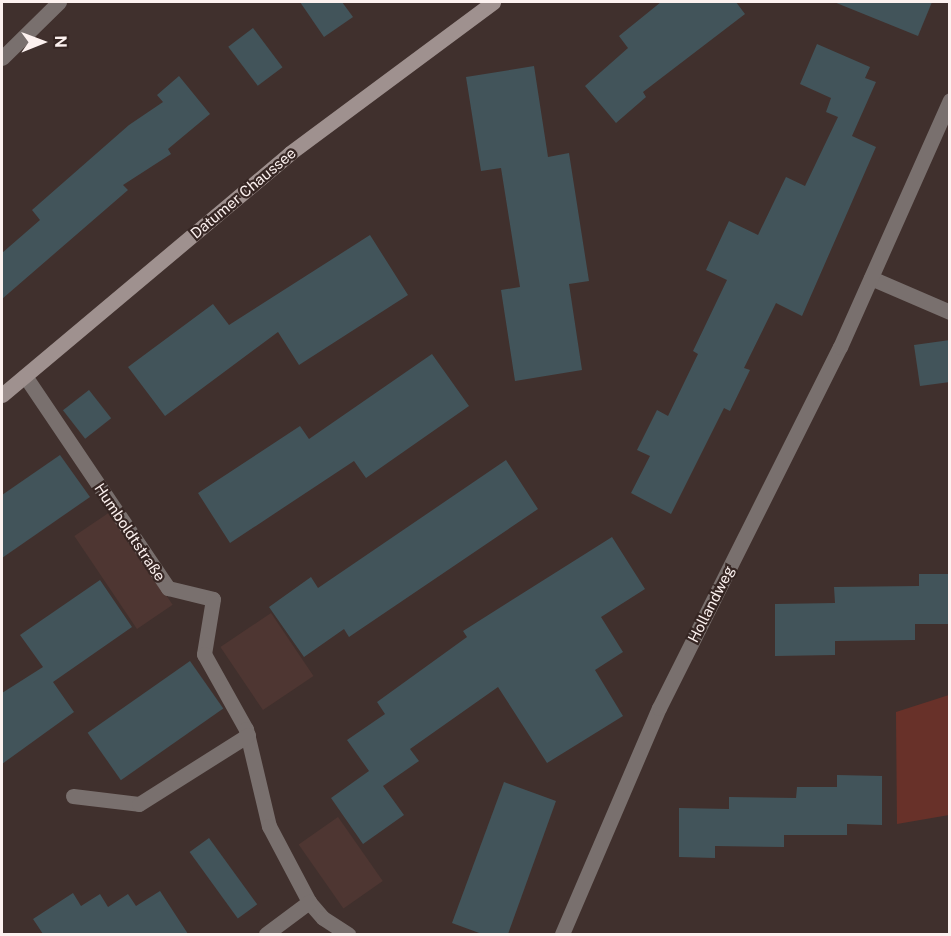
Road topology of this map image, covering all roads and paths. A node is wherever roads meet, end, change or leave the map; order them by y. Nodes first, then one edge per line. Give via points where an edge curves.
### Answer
1 (59, 2) edge
2 (493, 2) edge
3 (2, 58) edge
4 (950, 100) edge
5 (871, 278) junction
6 (950, 312) edge
7 (25, 376) junction
8 (2, 395) edge
9 (248, 735) junction
10 (73, 796) dead end
11 (309, 902) junction
12 (266, 934) edge
13 (348, 934) edge
14 (562, 934) edge

1 - 3 street
2 - 7 street, Datumer Chaussee via 290,153
4 - 5 street, Hollandweg
5 - 6 street
5 - 14 street, Hollandweg via 659,708
7 - 8 street, Datumer Chaussee
7 - 9 street, Humboldtstraße via 168,588 213,599 204,654
9 - 10 street via 139,804
9 - 11 street, Humboldtstraße via 269,826
11 - 12 street
11 - 13 street, Humboldtstraße via 323,918

